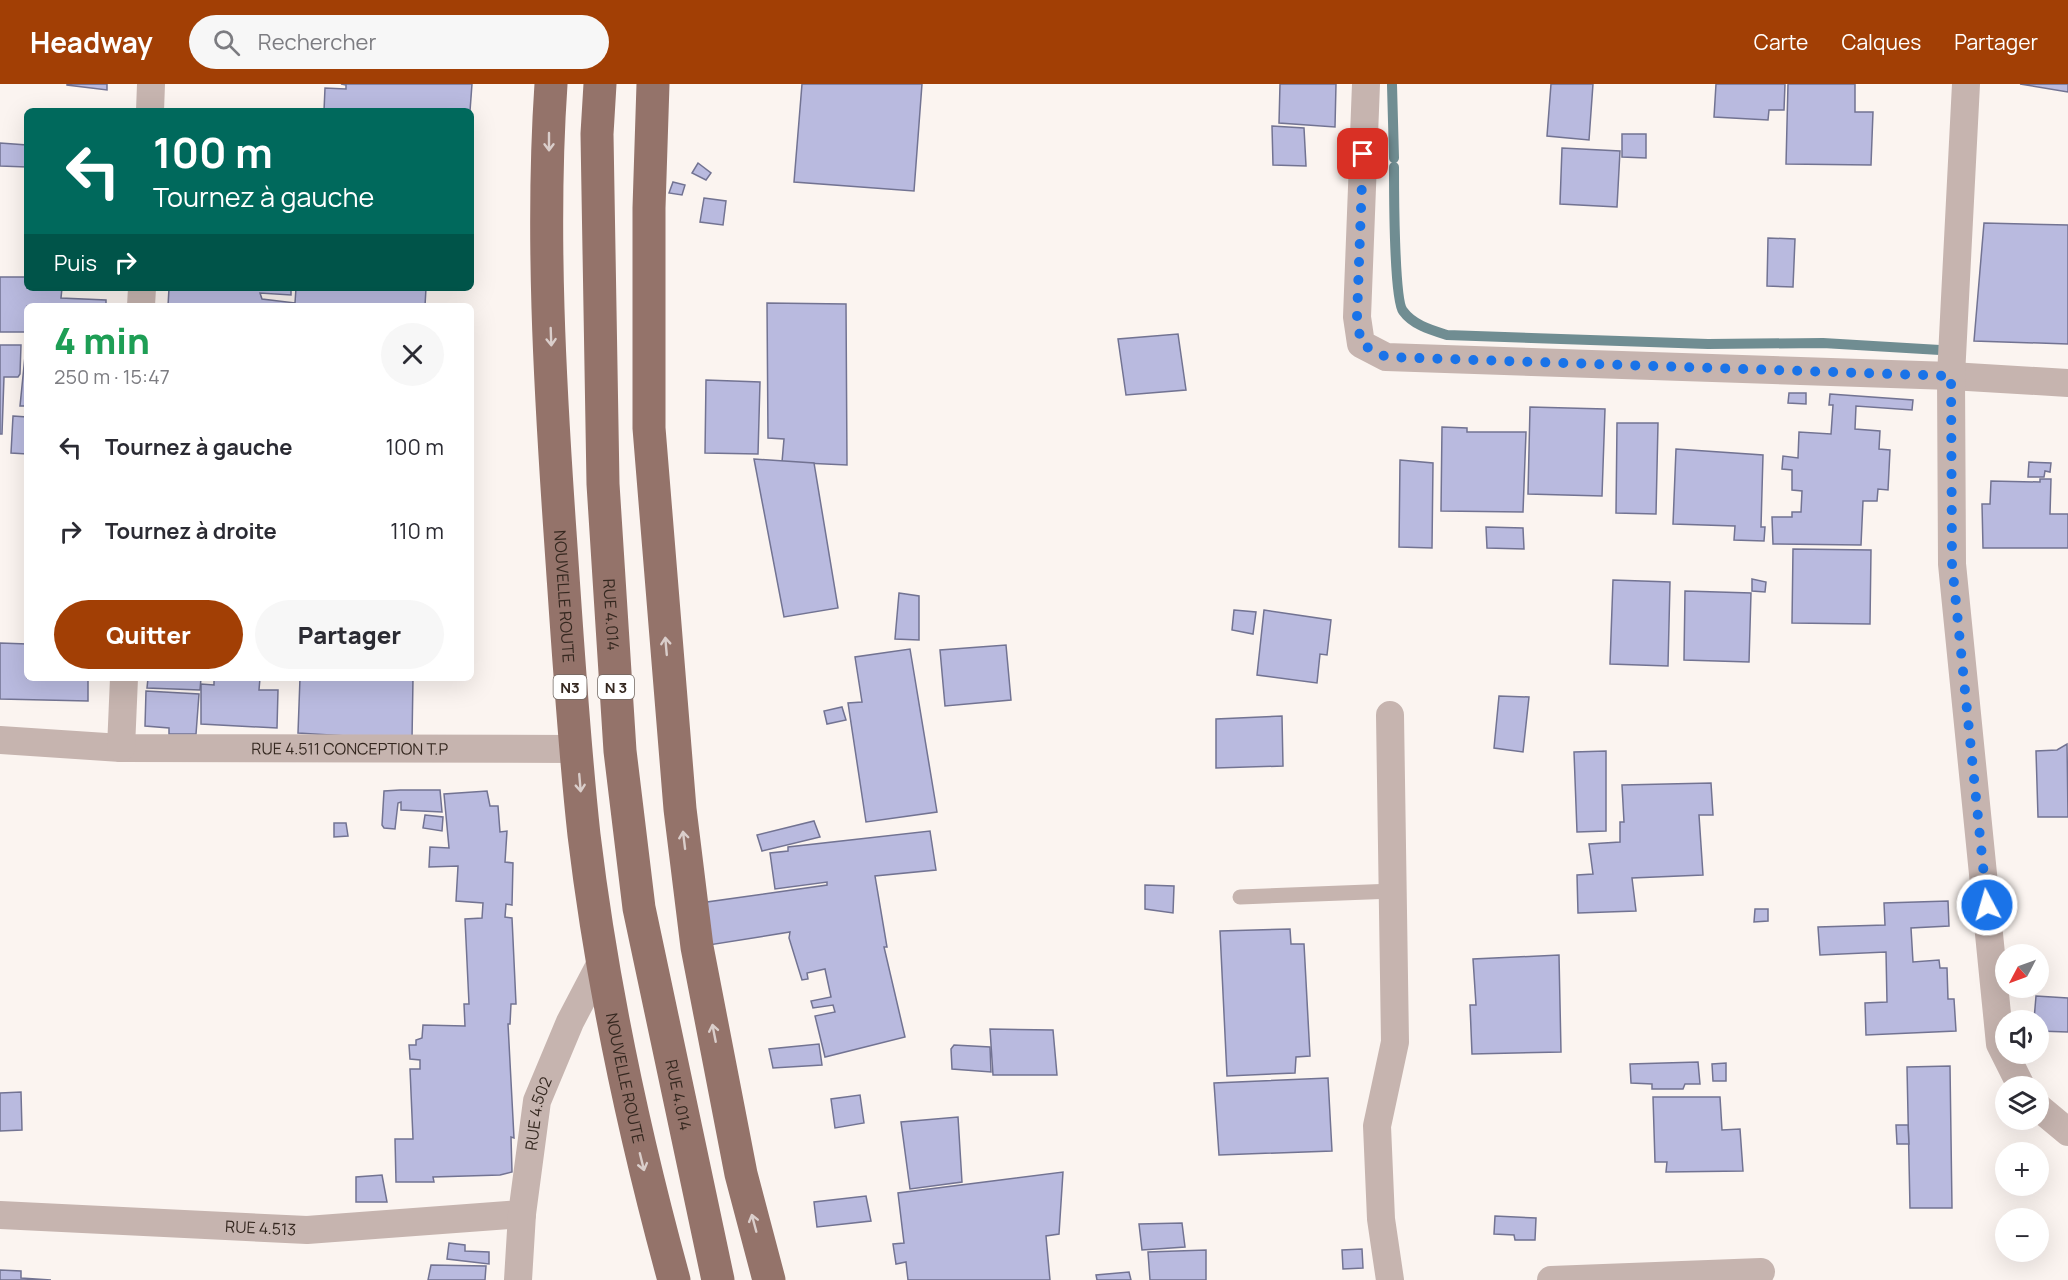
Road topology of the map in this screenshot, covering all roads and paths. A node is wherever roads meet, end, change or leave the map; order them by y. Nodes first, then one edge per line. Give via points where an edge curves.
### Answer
1 (151, 84) edge
2 (552, 84) edge
3 (600, 84) edge
4 (653, 84) edge
5 (1366, 84) edge
6 (1966, 84) edge
7 (150, 108) edge
8 (1951, 376) junction
9 (2068, 382) edge
10 (124, 681) edge
11 (1390, 715) dead end
12 (0, 740) edge
13 (121, 748) junction
14 (576, 748) junction
15 (1394, 891) junction
16 (1240, 897) dead end
17 (603, 959) junction
18 (2016, 1076) edge
19 (2049, 1116) edge
20 (2068, 1132) edge
21 (0, 1215) edge
22 (522, 1215) junction
23 (1761, 1272) dead end
24 (518, 1280) edge
25 (674, 1280) edge
26 (718, 1280) edge
27 (769, 1280) edge
28 (1390, 1280) edge
29 (1551, 1280) edge

1 - 7 street
2 -> 14 highway, NOUVELLE ROUTE / N3 via 549,263 555,452
3 - 26 highway, RUE 4.014 / N 3 via 597,134 603,484 620,751 639,908
27 -> 4 highway via 741,1174 699,958 680,809 649,428
5 - 8 street via 1357,317 1361,344 1386,357
6 - 8 street
8 - 9 street
8 - 18 street via 1952,564 2000,1044
10 - 13 street
11 - 15 street
12 - 13 street, RUE 4.511 CONCEPTION T.P
13 - 14 street, RUE 4.511 CONCEPTION T.P
14 -> 17 highway, NOUVELLE ROUTE / N3 via 584,836
15 - 16 lane
15 - 28 street via 1395,1042 1377,1126 1381,1219
17 - 22 street, RUE 4.502 via 570,1022 537,1101
17 -> 25 highway, NOUVELLE ROUTE / N3 via 641,1159
19 - 20 street
21 - 22 street, RUE 4.513 via 307,1230
22 - 24 street, RUE 4.502
23 - 29 street

